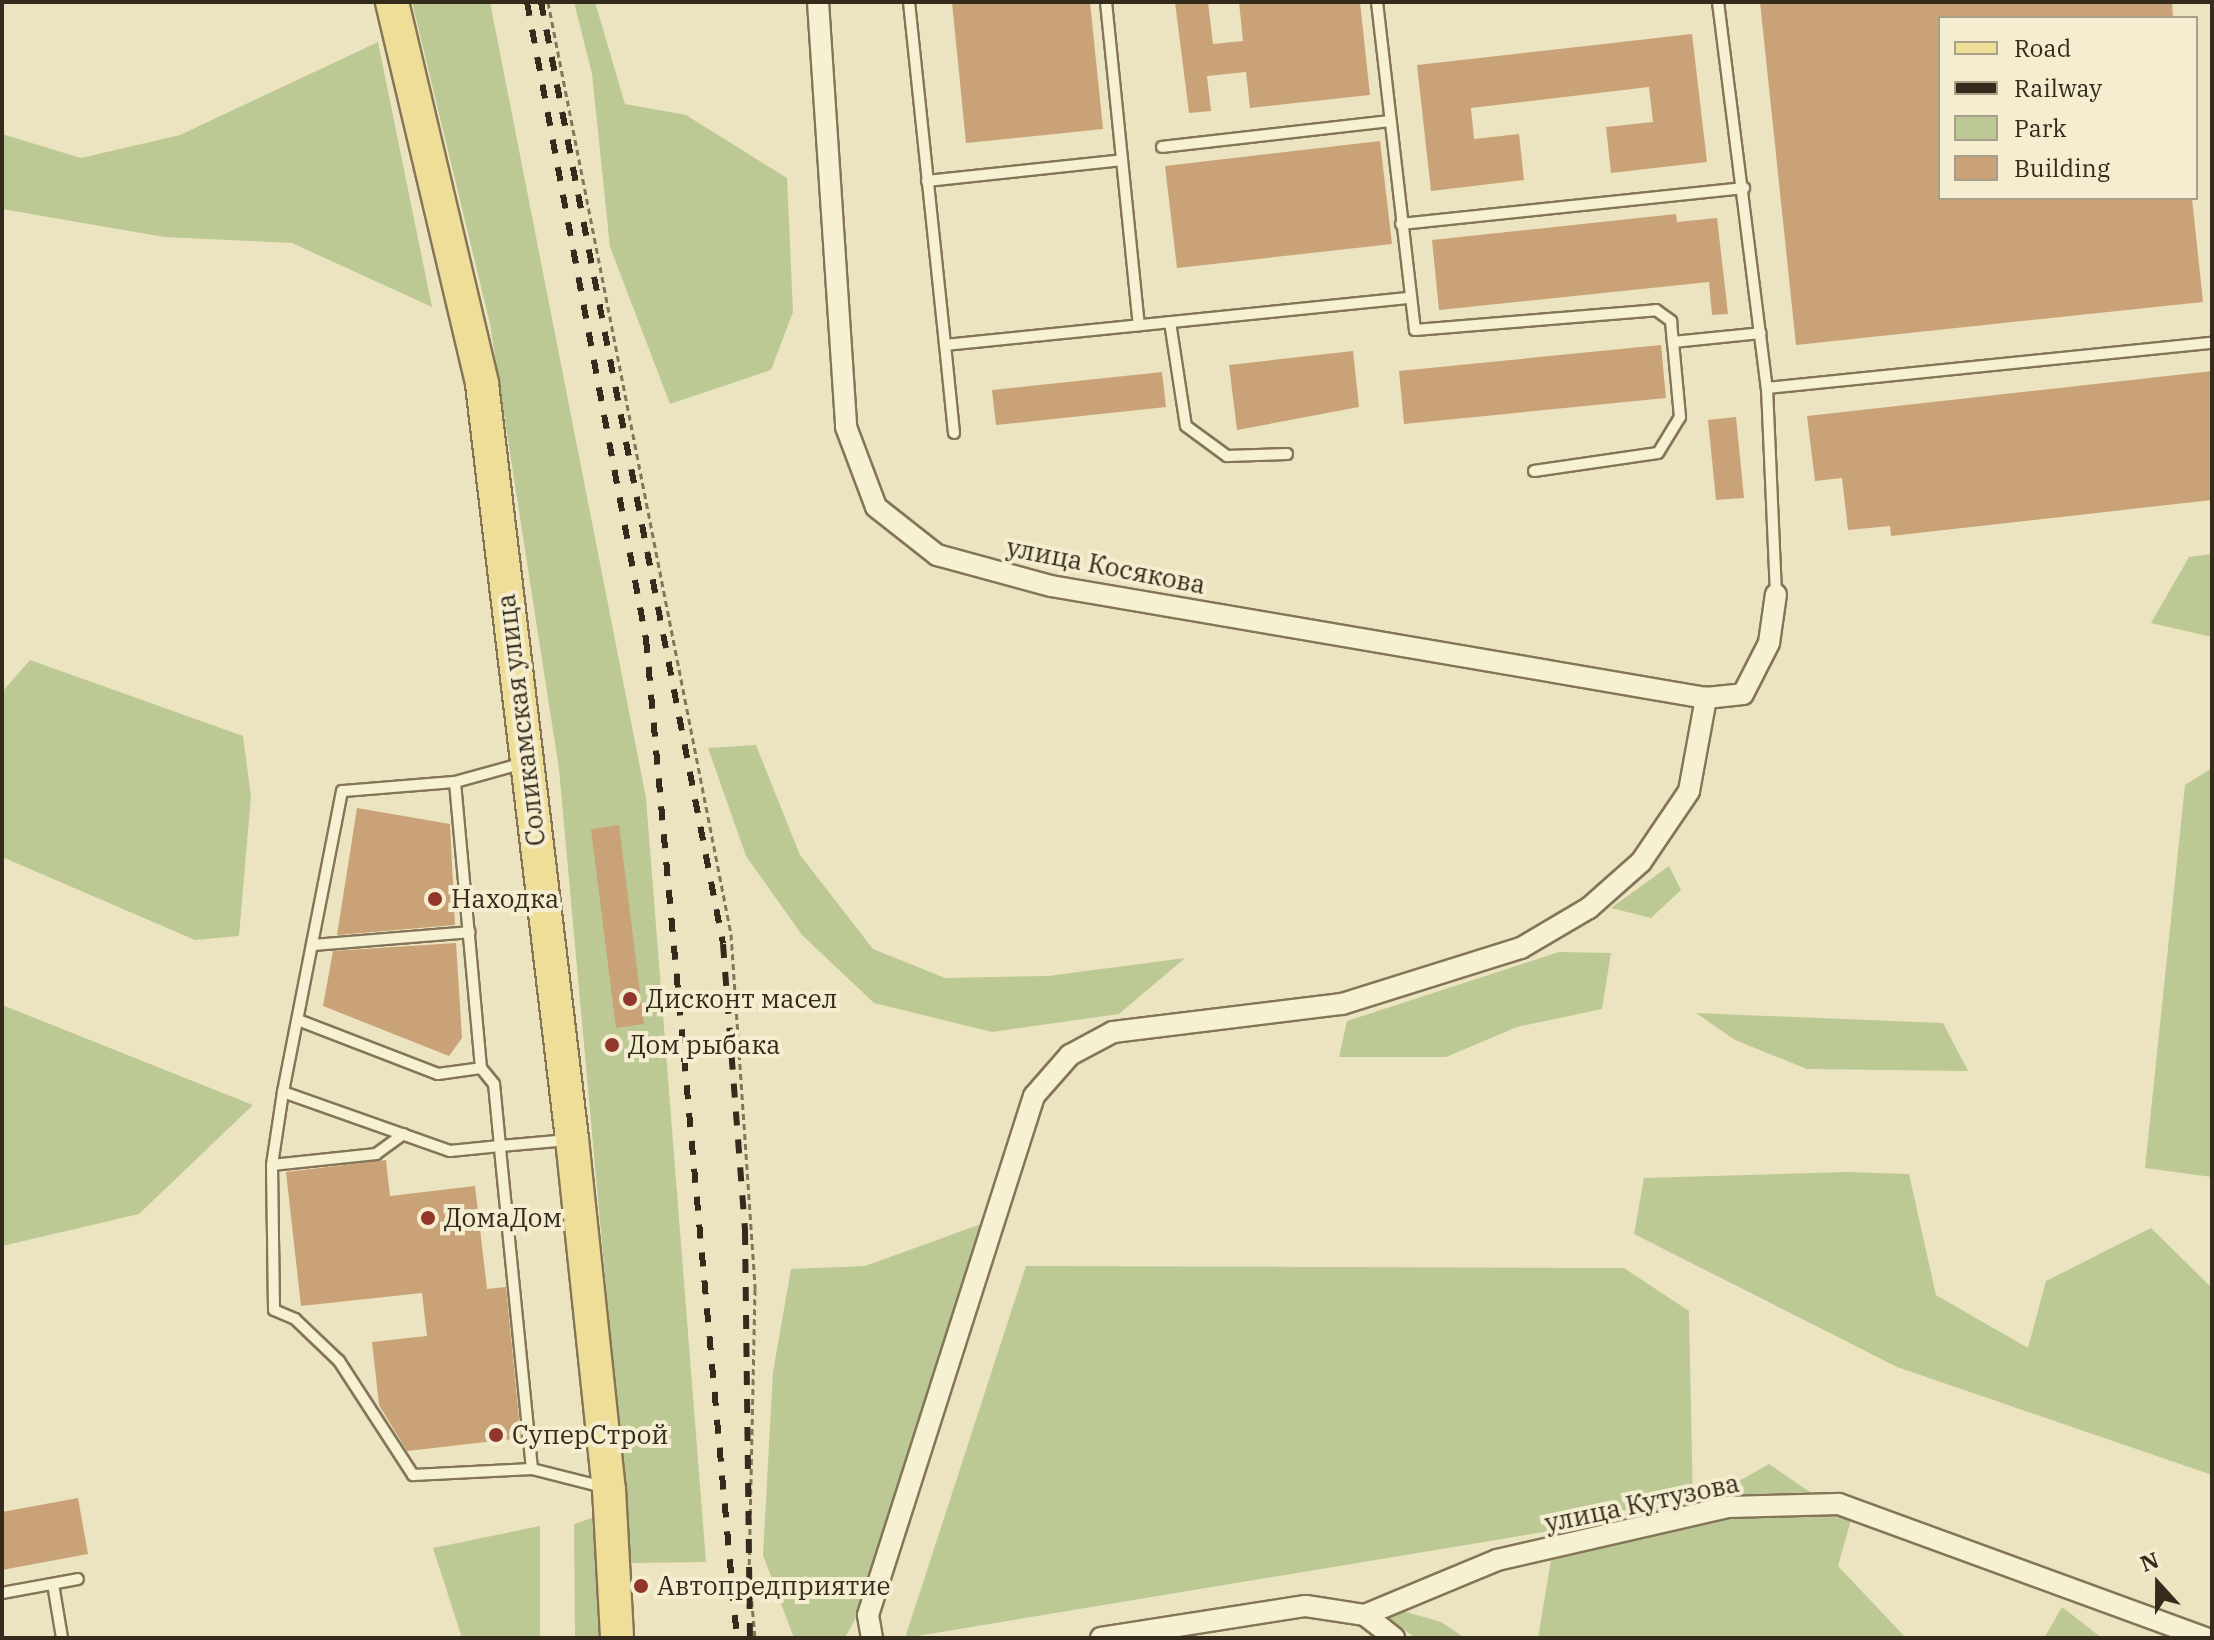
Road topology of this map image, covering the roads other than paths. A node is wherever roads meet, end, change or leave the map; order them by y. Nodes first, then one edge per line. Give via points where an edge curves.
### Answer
1 (392, 2) edge
2 (818, 2) edge
3 (909, 2) edge
4 (1106, 2) edge
5 (1377, 2) edge
6 (1718, 2) edge
7 (1390, 121) junction
8 (1162, 147) dead end
9 (1122, 160) junction
10 (927, 181) junction
11 (1744, 188) junction
12 (1401, 224) junction
13 (1408, 298) junction
14 (1170, 322) junction
15 (1139, 325) junction
16 (1761, 333) junction
17 (1673, 342) junction
18 (2212, 343) edge
19 (945, 345) junction
20 (1767, 388) junction
21 (954, 433) dead end
22 (1287, 454) dead end
23 (1534, 471) dead end
24 (1776, 594) joint
25 (1706, 698) junction
26 (526, 763) junction
27 (455, 782) junction
28 (469, 932) junction
29 (312, 945) junction
30 (298, 1020) junction
31 (481, 1068) junction
32 (283, 1092) junction
33 (404, 1134) junction
34 (572, 1139) junction
35 (500, 1146) junction
36 (272, 1165) junction
37 (532, 1469) junction
38 (609, 1489) junction
39 (78, 1579) dead end
40 (53, 1584) junction
41 (2, 1593) edge
42 (1365, 1615) junction
43 (62, 1638) edge
44 (617, 1638) edge
45 (872, 1638) edge
46 (1101, 1638) edge
47 (1394, 1638) edge
48 (2205, 1638) edge

1 - 26 main road, Соликамская улица via 482,384
2 - 25 street, улица Косякова via 846,427 876,507 899,532 937,555 1051,586
3 - 10 lane
4 - 9 lane
5 - 7 lane
6 - 11 lane
7 - 8 lane
7 - 12 lane
9 - 10 lane
9 - 15 lane
10 - 19 lane
11 - 12 lane
11 - 16 lane
12 - 13 lane
13 - 14 lane
13 - 17 lane via 1411,322 1426,334 1656,310 1671,321
14 - 15 lane
14 - 22 lane via 1186,426 1227,456
15 - 19 lane
16 - 17 lane
16 - 20 lane
17 - 23 lane via 1680,417 1658,453
18 - 20 lane
19 - 21 lane
20 - 24 lane
24 - 25 street, улица Косякова via 1769,643 1743,694
25 - 45 street via 1689,791 1641,862 1589,908 1521,948 1342,1004 1113,1032 1070,1055 1034,1096 868,1615
26 - 27 lane
26 - 34 main road, Соликамская улица
27 - 28 lane
27 - 29 lane via 342,791
28 - 29 lane
28 - 31 lane
29 - 30 lane
30 - 31 lane via 438,1074
30 - 32 lane
31 - 35 lane via 494,1084
32 - 33 lane
32 - 36 lane
33 - 35 lane via 450,1151
33 - 36 lane via 376,1154
34 - 35 lane
34 - 38 main road, Соликамская улица
35 - 37 lane
36 - 37 lane via 274,1310 295,1319 339,1361 410,1471
37 - 38 lane
38 - 44 main road, Соликамская улица
39 - 40 lane
40 - 41 lane
40 - 43 lane
42 - 46 street via 1306,1606
42 - 47 street
42 - 48 street, улица Кутузова via 1497,1560 1728,1507 1839,1504

